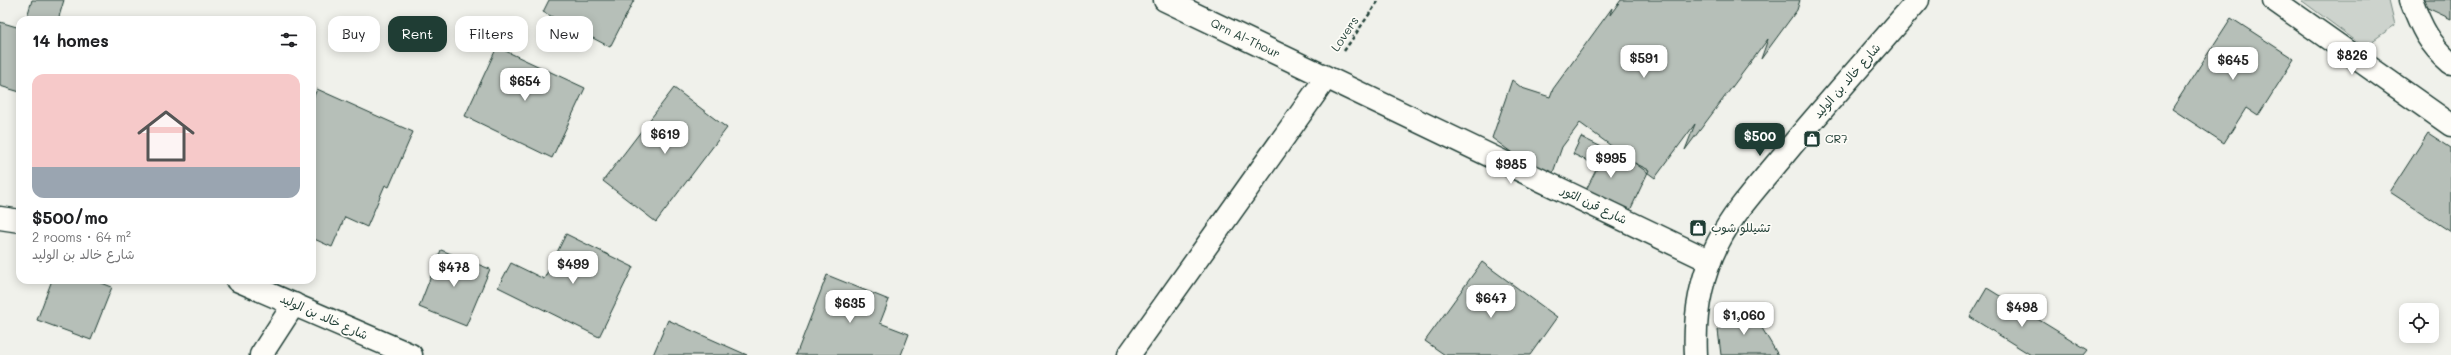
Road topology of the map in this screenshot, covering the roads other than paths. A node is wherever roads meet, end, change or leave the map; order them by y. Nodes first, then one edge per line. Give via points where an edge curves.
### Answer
1 (1165, 0) edge
2 (1918, 0) edge
3 (2274, 0) edge
4 (2411, 0) edge
5 (2451, 63) edge
6 (1326, 78) junction
7 (2451, 125) edge
8 (0, 218) edge
9 (16, 220) edge
10 (1710, 261) junction
11 (246, 284) edge
12 (294, 304) junction
13 (261, 355) edge
14 (411, 355) edge
15 (1129, 355) edge
16 (1696, 355) edge

1 - 6 street, Qrn Al-Thour
2 - 10 street, شارع خالد بن الوليد via 1740,207
3 - 7 street
4 - 5 street via 2421,28 2438,52
6 - 10 street, شارع قرن الثور
6 - 15 street
8 - 9 street
10 - 16 street, شارع خالد بن الوليد via 1699,304
11 - 12 street, شارع خالد بن الوليد
12 - 13 street
12 - 14 street, شارع خالد بن الوليد

